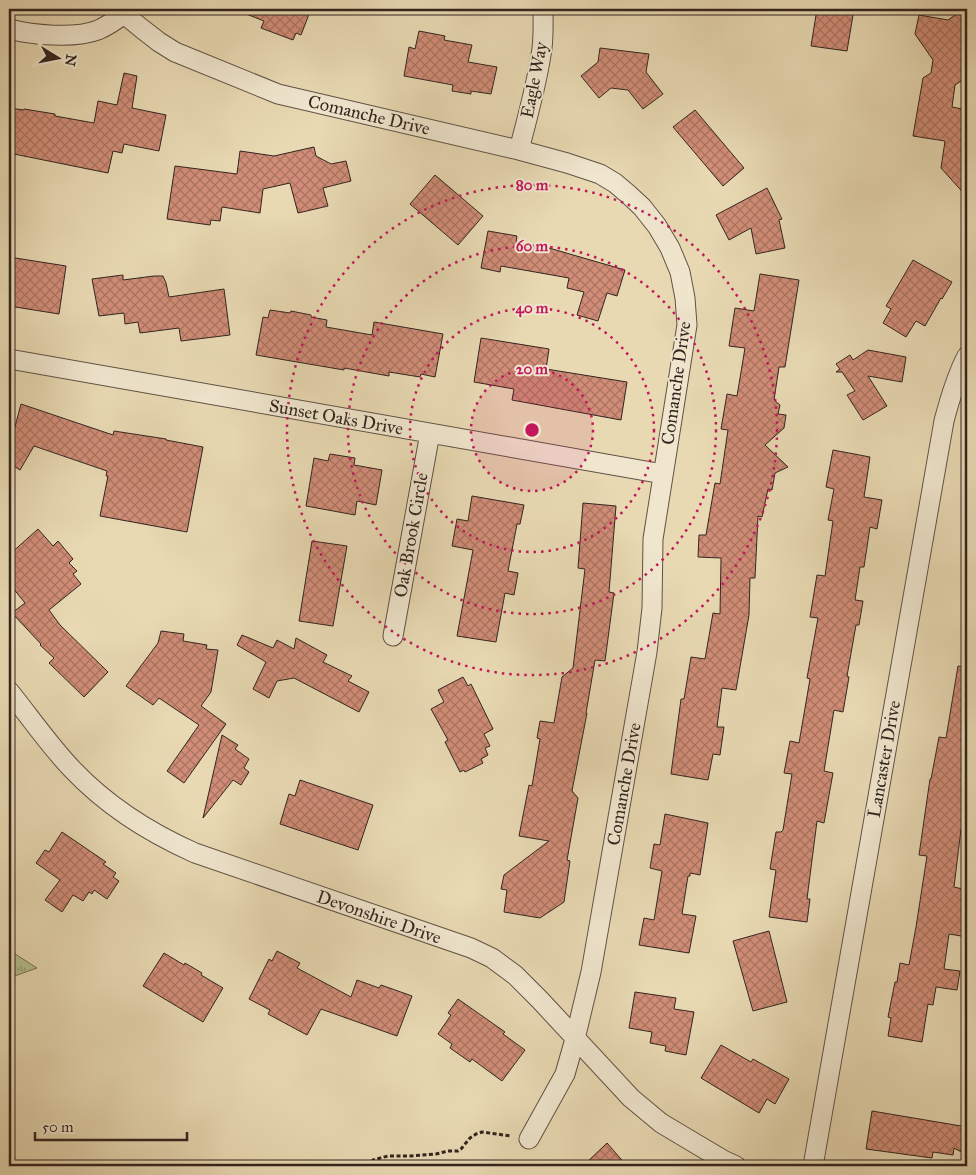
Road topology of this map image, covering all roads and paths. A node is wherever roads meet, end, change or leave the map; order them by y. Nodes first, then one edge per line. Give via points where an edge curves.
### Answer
1 (543, 9) edge
2 (122, 11) edge
3 (9, 29) edge
4 (518, 150) junction
5 (967, 356) edge
6 (9, 359) edge
7 (430, 433) junction
8 (663, 474) junction
9 (393, 636) dead end
10 (9, 692) edge
11 (575, 1039) junction
12 (529, 1139) joint
13 (367, 1166) edge
14 (736, 1166) edge
15 (813, 1166) edge

1 - 4 street, Eagle Way via 542,54
2 - 3 street via 97,30 83,34 36,34
2 - 4 street, Comanche Drive via 175,52 278,94
4 - 8 street, Comanche Drive via 584,168 615,183 642,207 670,248 680,272 687,325
5 - 15 street, Lancaster Drive via 951,393 944,421
6 - 7 street, Sunset Oaks Drive
7 - 8 street, Sunset Oaks Drive
7 - 9 street, Oak Brook Circle
8 - 11 street, Comanche Drive via 653,540 651,630 591,972
10 - 11 street, Devonshire Drive via 72,769 115,807 155,833 195,853 492,958 515,975
11 - 12 street, Comanche Drive via 565,1074
11 - 14 street, Devonshire Drive via 661,1123
12 - 13 path via 482,1132 470,1138 458,1151 388,1156 373,1160

